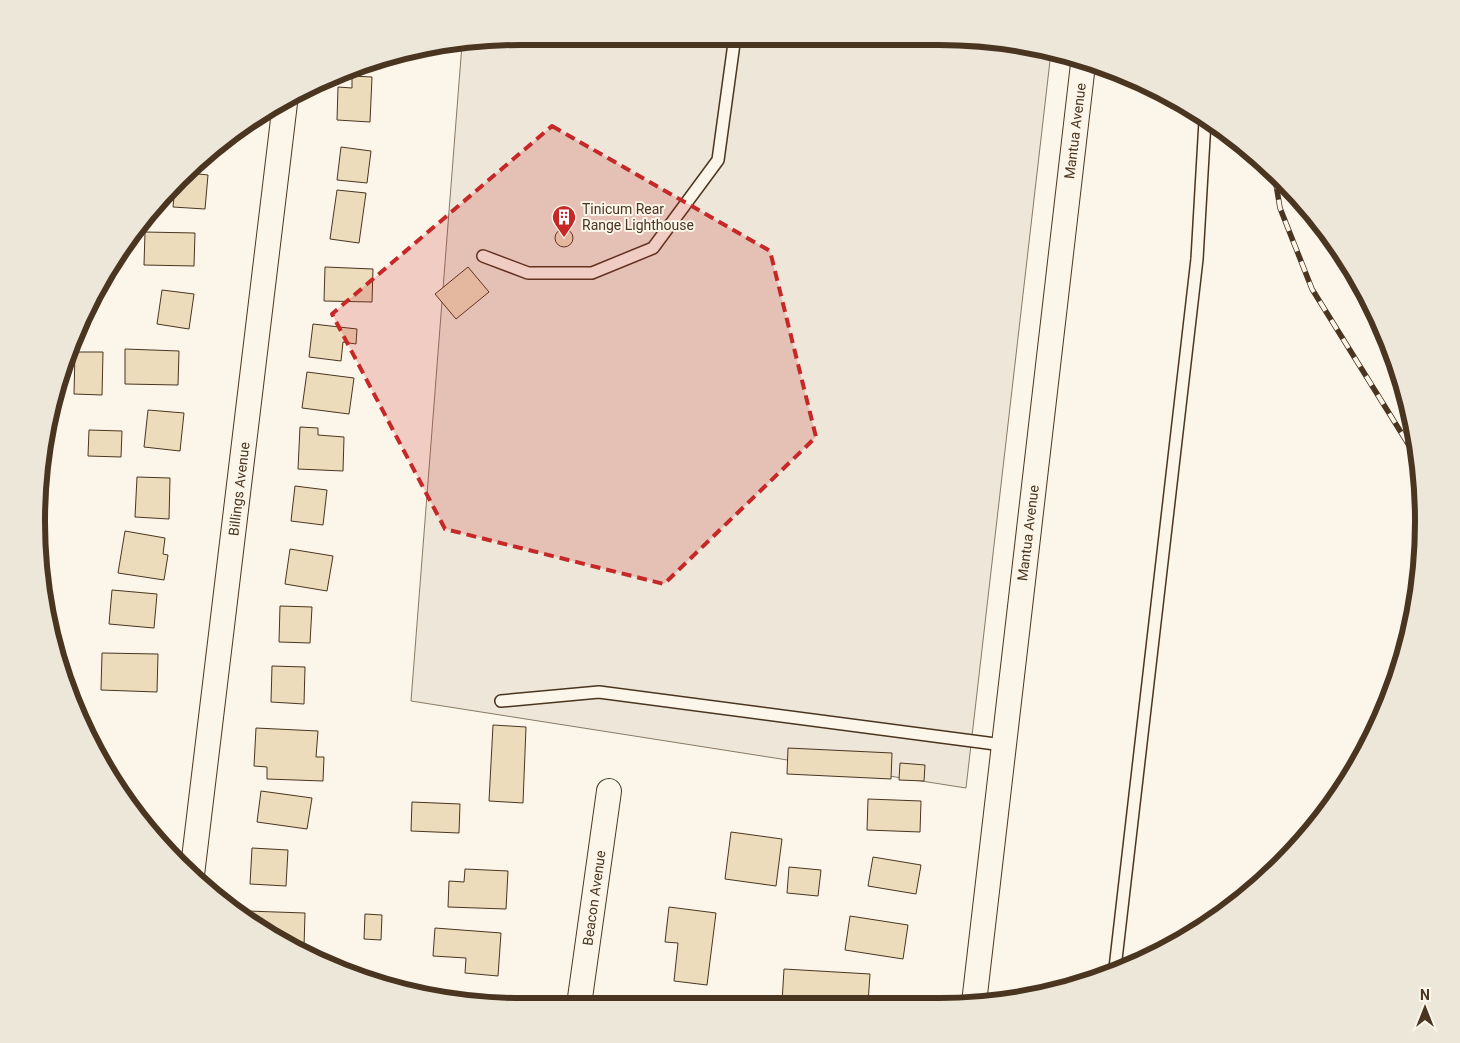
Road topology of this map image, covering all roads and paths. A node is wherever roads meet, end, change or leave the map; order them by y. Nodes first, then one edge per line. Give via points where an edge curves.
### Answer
1 (733, 45) edge
2 (1083, 67) edge
3 (284, 108) edge
4 (1205, 126) edge
5 (482, 256) dead end
6 (501, 701) dead end
7 (1003, 745) junction
8 (609, 792) dead end
9 (193, 866) edge
10 (1115, 964) edge
11 (975, 997) edge
12 (580, 998) edge

1 - 5 lane via 718,160 653,248 592,273 528,273
2 - 7 street, Mantua Avenue
3 - 9 street, Billings Avenue
4 - 10 lane via 1197,259
6 - 7 lane via 599,692
7 - 11 street, Mantua Avenue
8 - 12 street, Beacon Avenue

